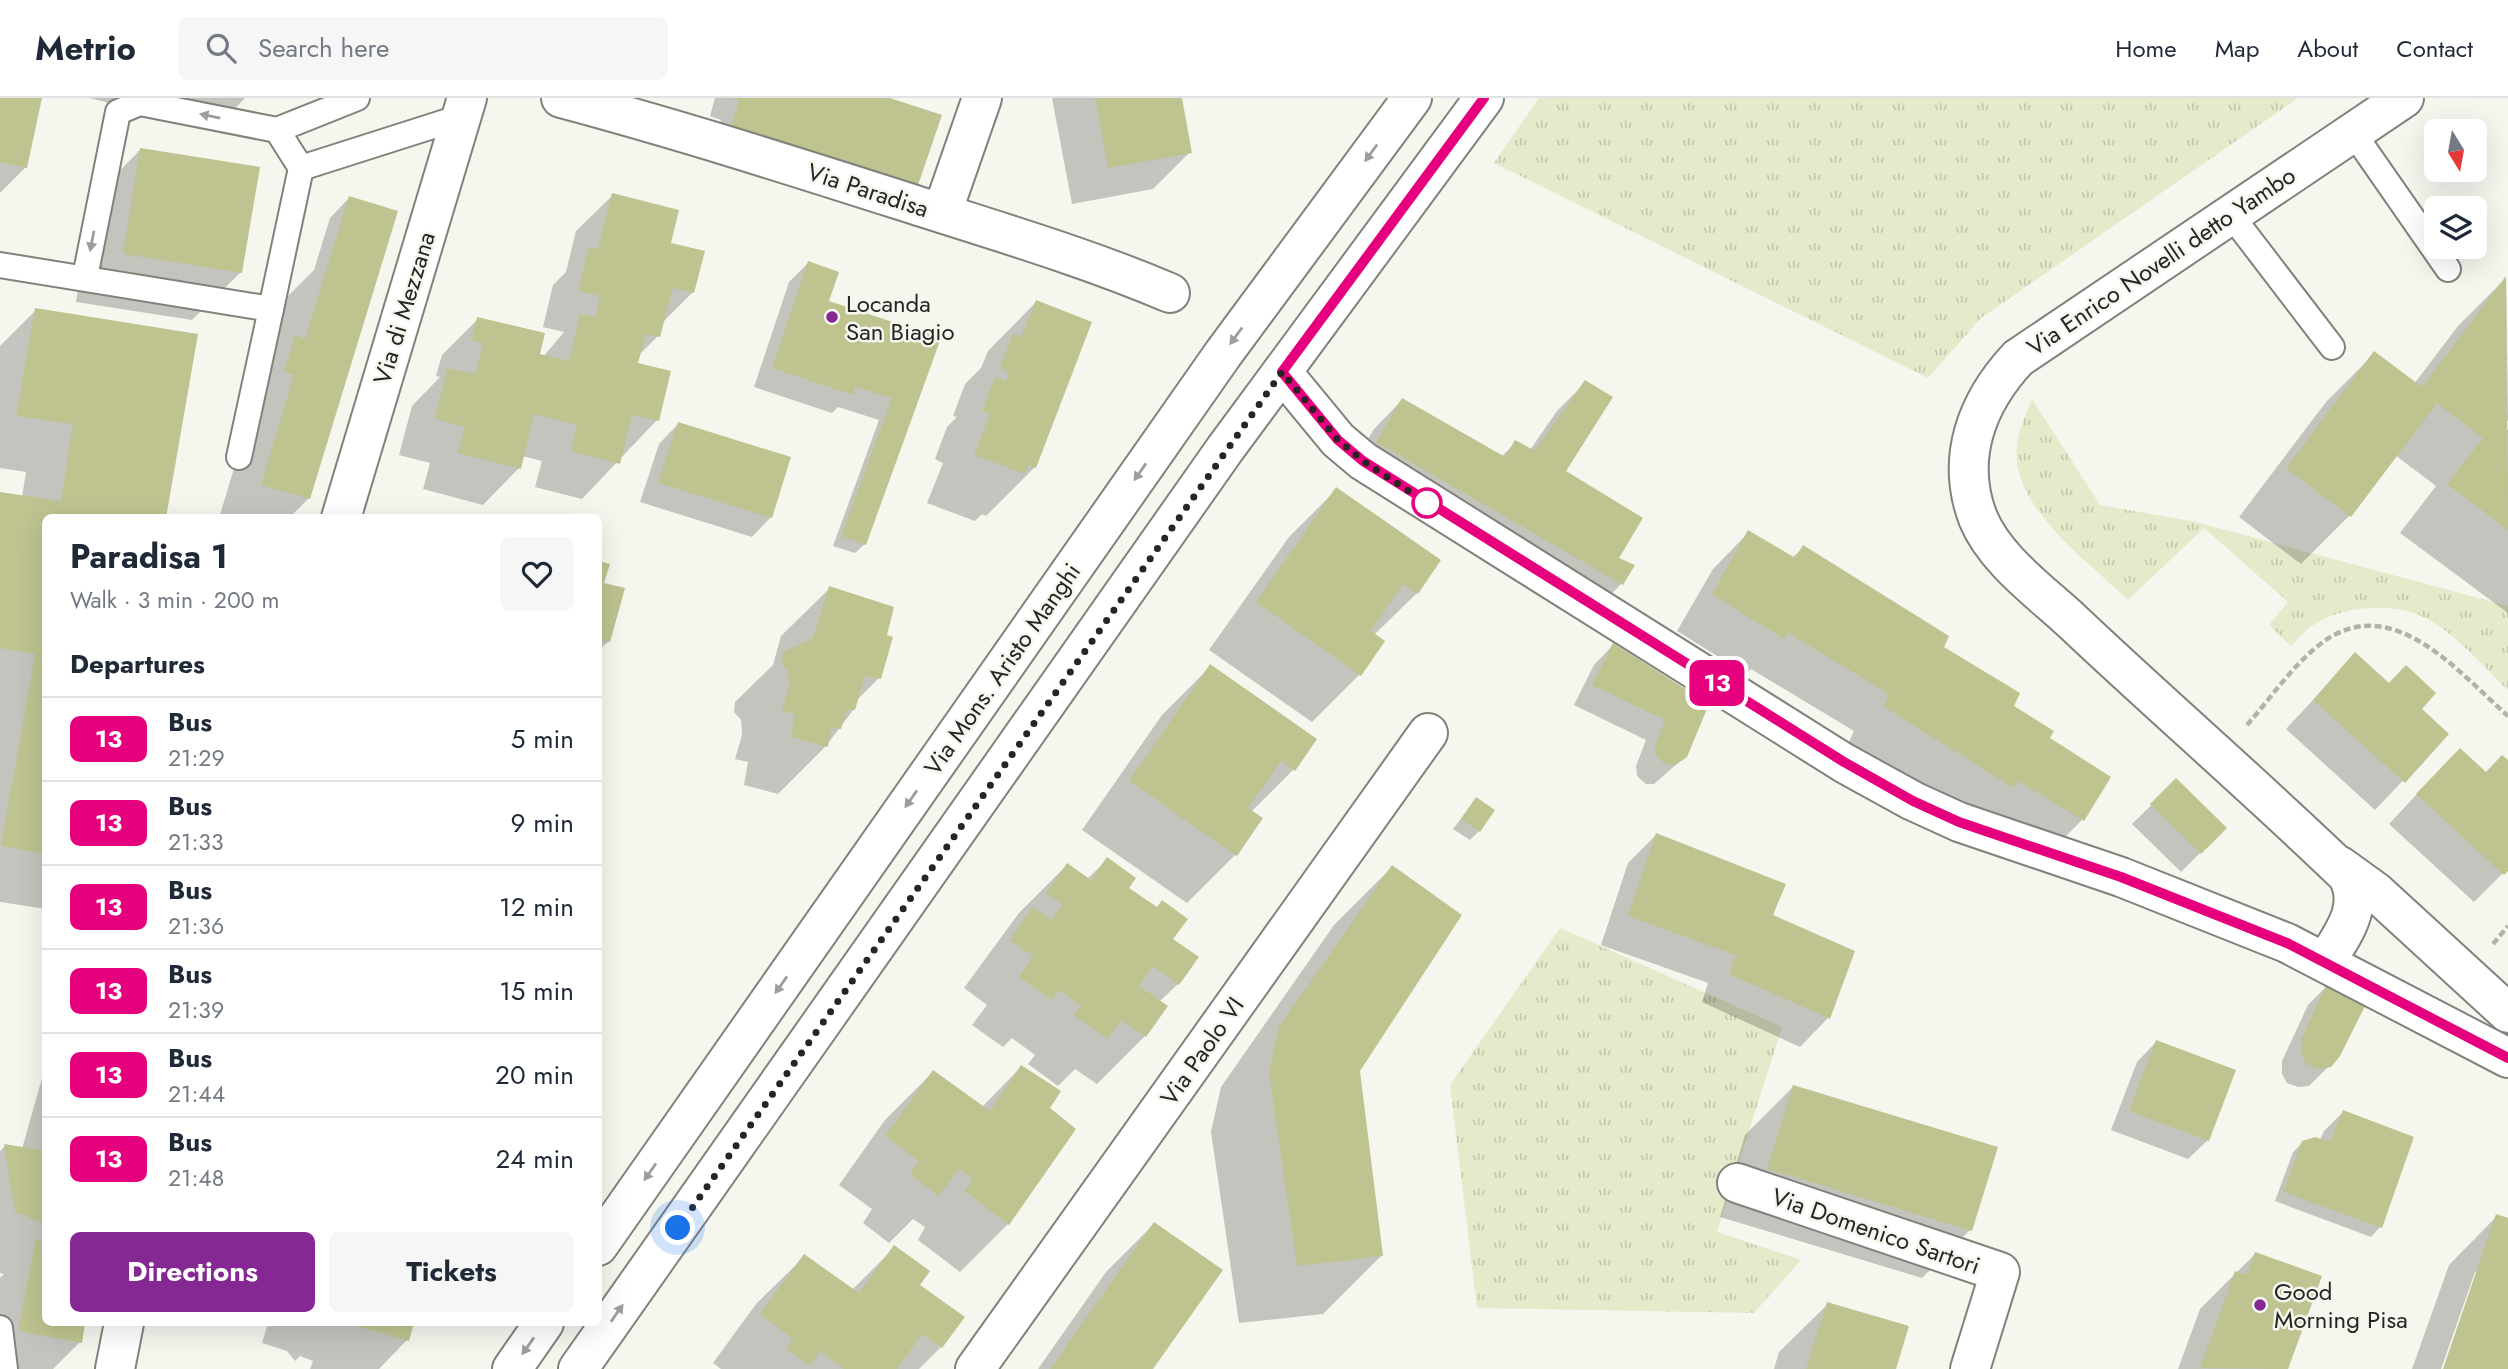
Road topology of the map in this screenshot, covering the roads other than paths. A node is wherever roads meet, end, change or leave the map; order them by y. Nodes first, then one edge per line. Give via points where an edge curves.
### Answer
1 (356, 98) edge
2 (561, 98) edge
3 (982, 98) edge
4 (1412, 98) edge
5 (1484, 98) edge
6 (2404, 98) edge
7 (464, 108) edge
8 (277, 130) junction
9 (2352, 131) junction
10 (301, 168) junction
11 (943, 213) junction
12 (2231, 215) junction
13 (0, 265) edge
14 (2448, 269) dead end
15 (85, 277) junction
16 (1170, 293) dead end
17 (271, 309) junction
18 (2332, 347) dead end
19 (1282, 372) junction
20 (239, 457) dead end
21 (342, 514) edge
22 (1429, 733) dead end
23 (2330, 859) junction
24 (2326, 961) junction
25 (2508, 1013) edge
26 (2508, 1058) edge
27 (1737, 1183) dead end
28 (602, 1240) edge
29 (123, 1326) edge
30 (542, 1326) edge
31 (0, 1328) edge
32 (5, 1369) edge
33 (115, 1369) edge
34 (512, 1369) edge
35 (578, 1369) edge
36 (975, 1369) edge
37 (1970, 1369) edge

1 - 8 lane
2 - 11 street, Via Paradisa
3 - 11 street
4 -> 28 street, Via Mons. Aristo Manghi via 1223,354
5 - 19 street
6 - 9 street, Via Enrico Novelli detto Yambo
7 - 10 lane
7 - 21 street, Via di Mezzana
8 - 10 lane
8 -> 15 lane via 140,103 118,112
9 - 12 street, Via Enrico Novelli detto Yambo
9 - 14 lane
10 - 17 lane
11 - 16 street, Via Paradisa via 1108,267
12 - 18 lane
12 - 23 street, Via Enrico Novelli detto Yambo via 2035,344 2009,367 1973,429 1969,450 1973,498 1986,533 2002,555
13 - 15 lane
15 - 17 lane
17 - 20 lane
19 - 24 street via 1338,440 1363,461 1902,795 1959,822 2121,877
35 -> 19 street
22 - 36 street, Via Paolo VI
23 - 24 street, Via Enrico Novelli detto Yambo via 2347,875 2355,899 2350,920
23 - 25 street, Via Enrico Novelli detto Yambo via 2376,892
24 - 26 street
27 - 37 street, Via Domenico Sartori via 2000,1272
29 - 33 street
30 -> 34 street
31 - 32 lane

